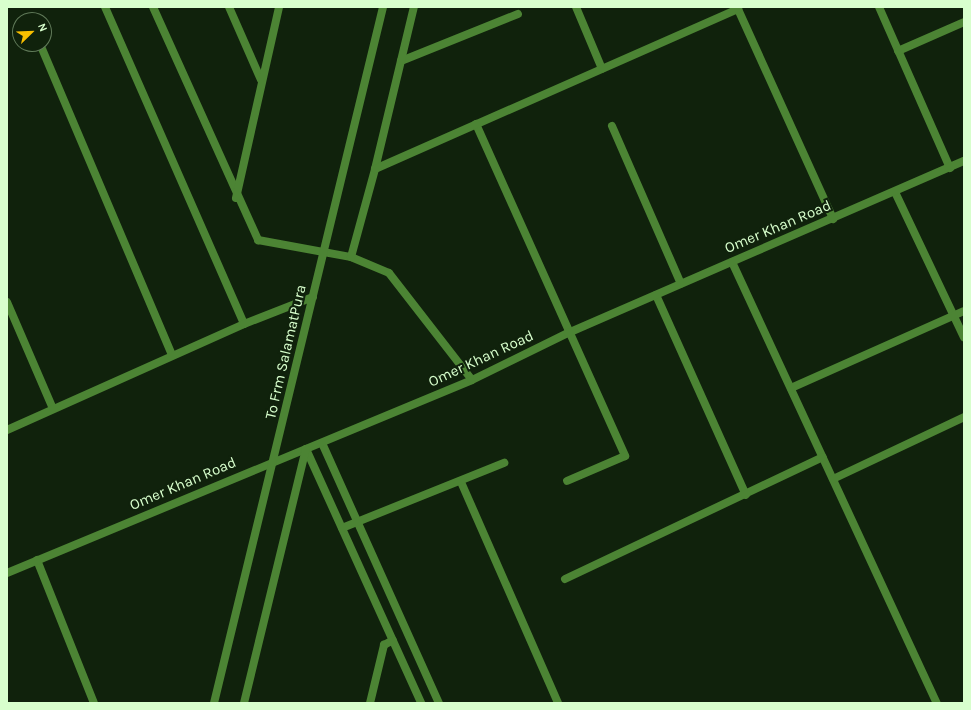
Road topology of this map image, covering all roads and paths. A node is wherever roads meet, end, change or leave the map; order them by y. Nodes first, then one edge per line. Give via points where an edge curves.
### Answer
1 (105, 7) edge
2 (153, 7) edge
3 (229, 7) edge
4 (279, 7) edge
5 (383, 7) edge
6 (414, 7) edge
7 (576, 7) edge
8 (879, 7) edge
9 (737, 8) edge
10 (518, 14) dead end
11 (964, 22) edge
12 (898, 51) junction
13 (43, 52) edge
14 (401, 61) junction
15 (602, 69) junction
16 (261, 80) junction
17 (476, 124) junction
18 (612, 126) dead end
19 (964, 161) edge
20 (950, 168) junction
21 (375, 169) junction
22 (895, 192) junction
23 (236, 198) junction
24 (833, 219) junction
25 (323, 254) junction
26 (351, 257) junction
27 (732, 262) junction
28 (681, 284) junction
29 (656, 295) junction
30 (313, 297) junction
31 (7, 302) edge
32 (964, 311) edge
33 (954, 315) junction
34 (244, 324) junction
35 (568, 333) junction
36 (964, 337) edge
37 (172, 356) junction
38 (472, 380) junction
39 (791, 388) junction
40 (53, 409) junction
41 (964, 417) edge
42 (7, 430) edge
43 (322, 443) junction
44 (306, 449) junction
45 (823, 457) junction
46 (276, 460) junction
47 (504, 463) dead end
48 (833, 479) junction
49 (567, 481) dead end
50 (461, 482) junction
51 (746, 495) junction
52 (357, 522) junction
53 (342, 528) junction
54 (37, 560) junction
55 (7, 573) edge
56 (565, 579) dead end
57 (393, 640) junction
58 (94, 703) edge
59 (214, 703) edge
60 (244, 703) edge
61 (370, 703) edge
62 (421, 703) edge
63 (438, 703) edge
64 (558, 703) edge
65 (937, 703) edge

1 - 34 street
2 - 23 street
3 - 16 street
4 - 16 street
5 - 25 street, To Frm SalamatPura
6 - 14 street
7 - 15 street
8 - 12 street
9 - 15 street
9 - 24 street
10 - 14 street
11 - 12 street
12 - 20 street
13 - 37 street
14 - 21 street
15 - 17 street
16 - 23 street
17 - 21 street
17 - 35 street
18 - 28 street
19 - 20 street, Omer Khan Road
20 - 22 street, Omer Khan Road
21 - 26 street
22 - 24 street, Omer Khan Road
22 - 33 street
23 - 25 street via 258,240
24 - 27 street, Omer Khan Road
25 - 26 street
25 - 30 street, To Frm SalamatPura
26 - 38 street via 389,273
27 - 28 street, Omer Khan Road
27 - 39 street
28 - 29 street, Omer Khan Road
29 - 35 street, Omer Khan Road
29 - 51 street
30 - 34 street
30 - 46 street, To Frm SalamatPura
31 - 40 street
32 - 33 street
33 - 36 street
33 - 39 street
34 - 37 street
35 - 38 street, Omer Khan Road
35 - 49 street via 625,456
37 - 40 street
38 - 43 street, Omer Khan Road
39 - 45 street
40 - 42 street
41 - 48 street
43 - 44 street, Omer Khan Road
43 - 52 street
44 - 46 street, Omer Khan Road
44 - 53 street
44 - 60 street
45 - 48 street
45 - 51 street
46 - 54 street, Omer Khan Road
46 - 59 street, To Frm SalamatPura
47 - 50 street
48 - 65 street
50 - 52 street
50 - 64 street
51 - 56 street
52 - 53 street
52 - 63 street
53 - 57 street
54 - 55 street, Omer Khan Road
54 - 58 street
57 - 61 street via 384,644
57 - 62 street

